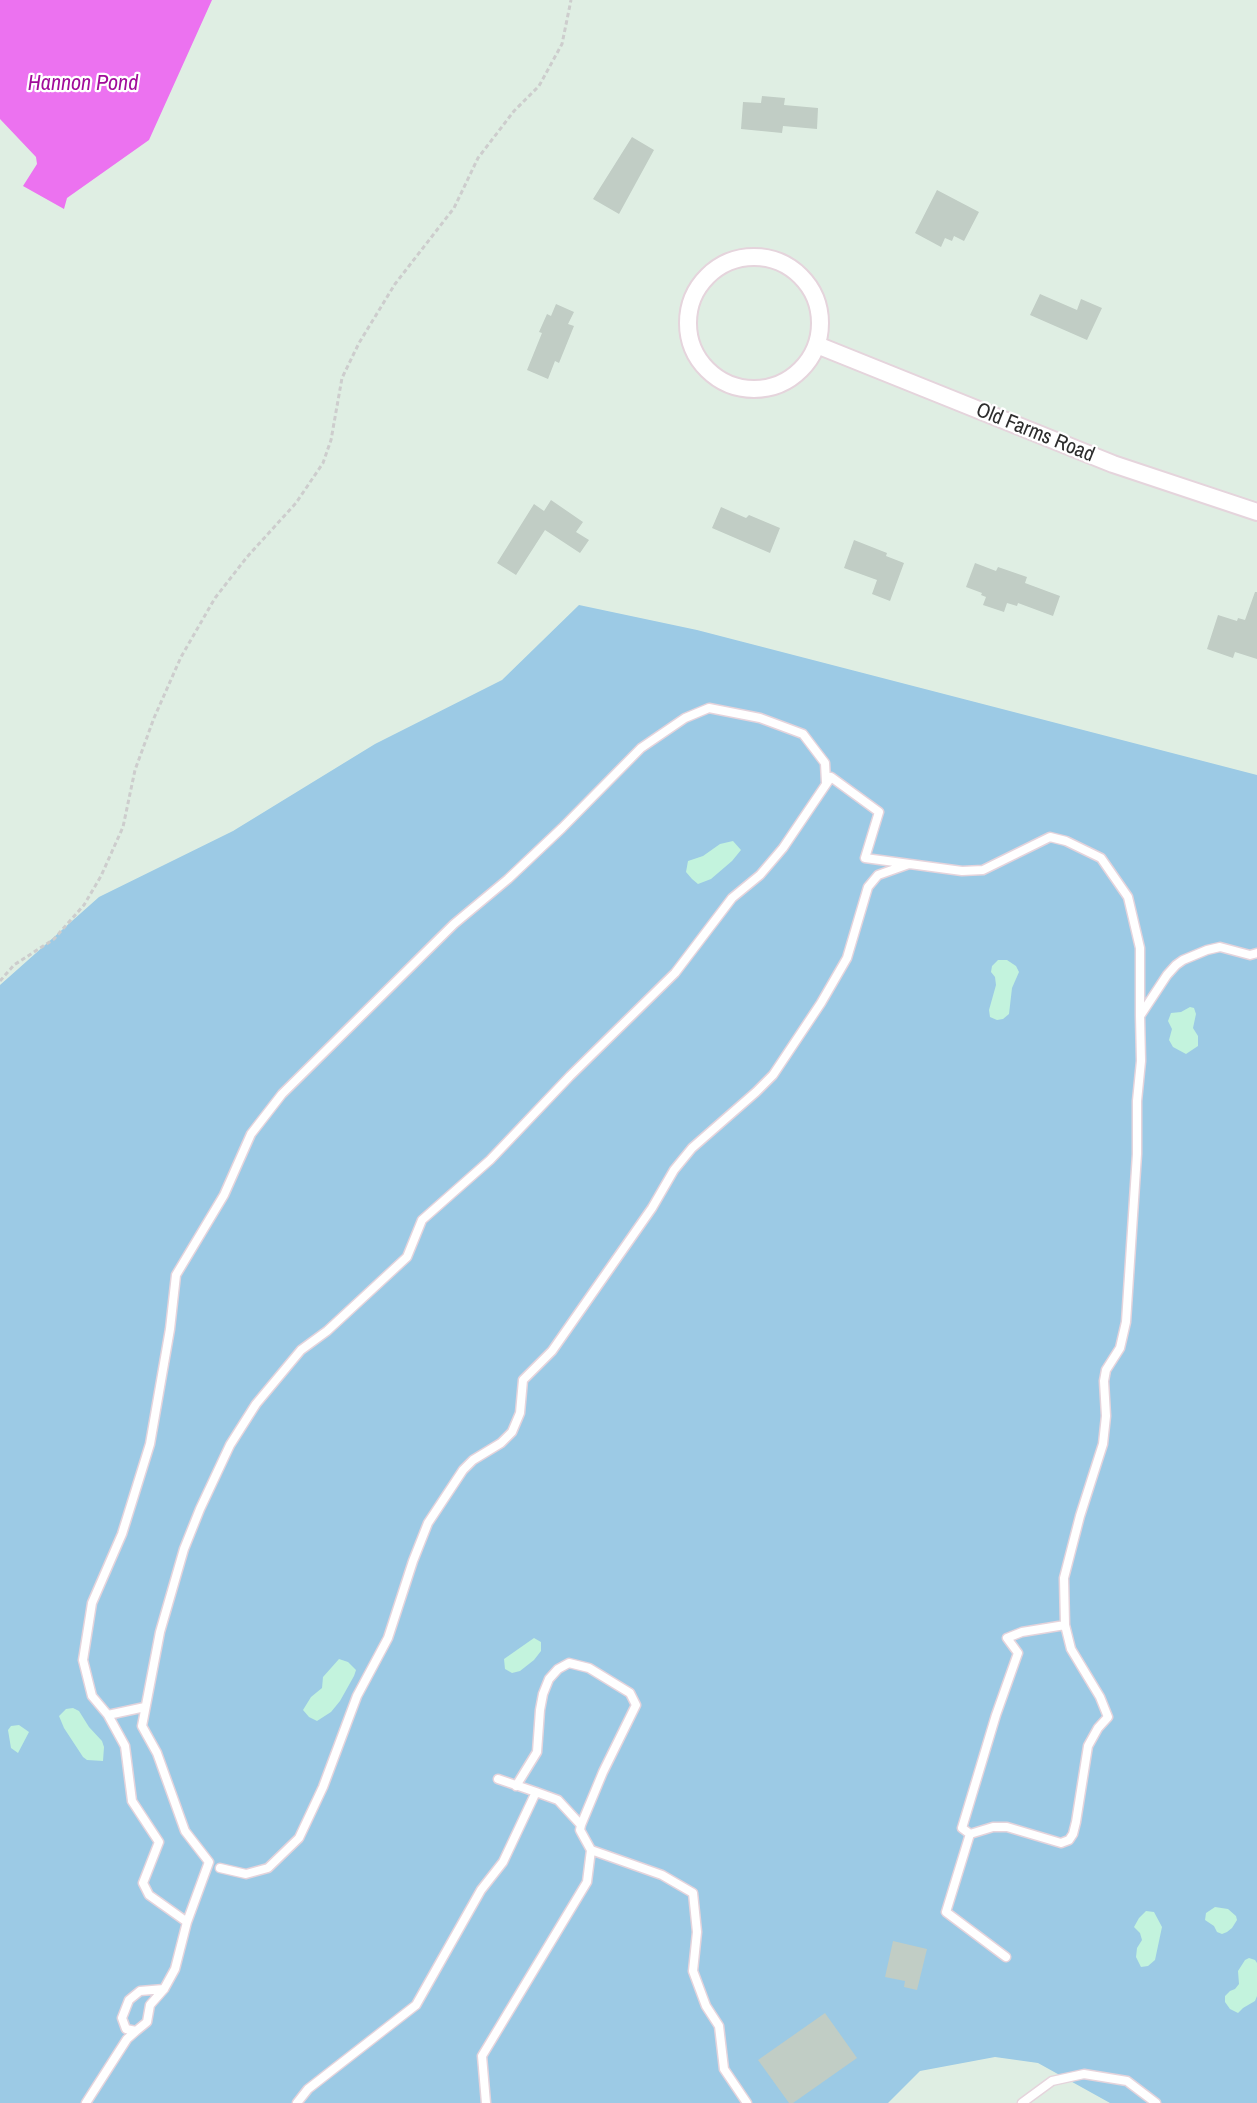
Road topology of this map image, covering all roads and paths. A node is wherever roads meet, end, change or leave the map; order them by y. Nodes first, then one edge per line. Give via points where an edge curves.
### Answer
1 (571, 0) edge
2 (817, 345) junction
3 (1257, 512) edge
4 (826, 782) junction
5 (909, 864) junction
6 (1257, 952) edge
7 (0, 981) edge
8 (1140, 1016) junction
9 (1065, 1625) junction
10 (145, 1707) junction
11 (108, 1715) junction
12 (498, 1779) dead end
13 (516, 1785) junction
14 (537, 1792) junction
15 (581, 1825) junction
16 (970, 1834) junction
17 (591, 1850) junction
18 (220, 1868) dead end
19 (187, 1923) junction
20 (1006, 1957) dead end
21 (164, 1989) junction
22 (136, 2031) junction
23 (86, 2103) edge
24 (297, 2103) edge
25 (486, 2103) edge
26 (747, 2103) edge
27 (1022, 2103) edge
28 (1156, 2103) edge

1 - 7 path via 562,44 539,86 478,158 454,208 395,284 359,343 342,378 323,464 296,503 215,598 181,657 135,770 123,827 101,876 84,904 54,939 15,964
2 - 2 street via 799,372 785,382 753,390 727,384 700,362 690,343 687,321 691,300 717,267 737,259 758,257 779,262 797,273 811,289 818,307
2 - 3 street, Old Farms Road via 1113,464
4 - 5 lane via 831,777 879,812 865,858
4 - 10 lane via 783,848 760,875 732,898 675,973 490,1160 422,1220 407,1257 301,1350 256,1404 230,1445 184,1549 160,1632
4 - 11 lane via 825,763 803,734 760,718 709,708 685,718 641,748 516,871 454,924 282,1094 250,1134 224,1195 176,1275 150,1444 122,1534 92,1603 83,1660 92,1696
5 - 8 lane via 983,870 1050,837 1101,858 1128,897 1140,948
5 - 18 lane via 878,875 868,887 847,958 773,1075 692,1148 674,1170 552,1351 524,1380 520,1413 512,1432 462,1470 429,1523 388,1638 357,1696 299,1838 268,1868 246,1874
6 - 8 lane via 1250,955 1220,947 1184,960 1167,975
8 - 9 lane via 1137,1154 1126,1322 1120,1348 1106,1370 1103,1444 1064,1578
9 - 16 lane via 1007,1638 1018,1653 962,1828
9 - 16 lane via 1071,1649 1108,1717 1088,1746 1073,1834 1061,1844 1007,1827
10 - 11 lane
10 - 19 lane via 142,1726 157,1753 185,1832 209,1862
11 - 19 lane via 124,1746 132,1801 159,1842 143,1883 149,1896
12 - 13 lane
13 - 14 lane
13 - 15 lane via 537,1752 543,1694 558,1670 569,1663 589,1668 630,1693 636,1705
14 - 15 lane via 558,1800
14 - 24 lane via 503,1862 481,1890 416,2004 308,2089
15 - 17 lane
16 - 20 lane via 946,1912
17 - 25 lane via 587,1882 482,2056
17 - 26 lane via 662,1875 693,1893 697,1932 693,1971 706,2006 719,2026 724,2069
19 - 21 lane via 175,1969
21 - 22 lane via 150,2005 147,2022
21 - 22 lane via 140,1991 129,2000 122,2018 126,2029
22 - 23 lane
27 - 28 lane via 1052,2081 1084,2074 1127,2080

